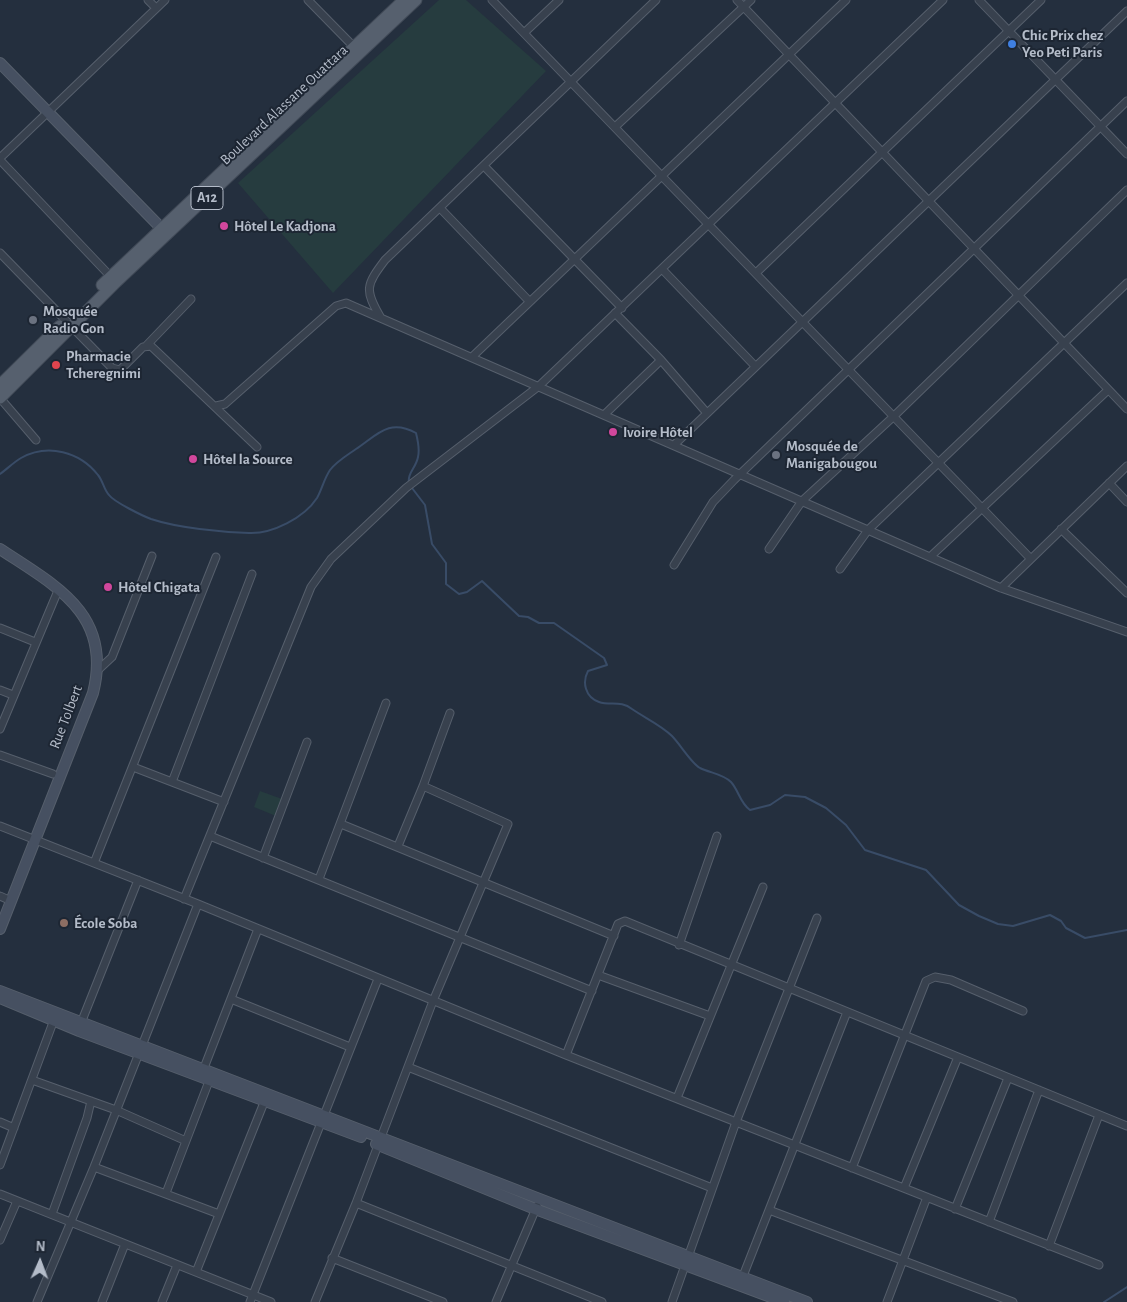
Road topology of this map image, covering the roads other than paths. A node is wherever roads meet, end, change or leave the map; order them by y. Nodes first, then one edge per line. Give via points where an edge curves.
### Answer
1 (148, 0) edge
2 (165, 0) edge
3 (308, 0) edge
4 (404, 0) edge
5 (416, 0) edge
6 (492, 0) edge
7 (559, 0) edge
8 (656, 0) edge
9 (737, 0) edge
10 (751, 0) edge
11 (846, 0) edge
12 (943, 0) edge
13 (979, 0) edge
14 (1041, 0) edge
15 (744, 7) junction
16 (156, 8) junction
17 (1127, 11) edge
18 (1009, 31) junction
19 (524, 33) junction
20 (358, 50) junction
21 (789, 56) junction
22 (0, 63) edge
23 (1055, 79) junction
24 (572, 82) junction
25 (1127, 101) edge
26 (835, 104) junction
27 (48, 113) junction
28 (615, 127) junction
29 (1100, 127) junction
30 (882, 152) junction
31 (1127, 154) edge
32 (0, 159) edge
33 (484, 166) junction
34 (662, 176) junction
35 (1127, 190) edge
36 (928, 200) junction
37 (440, 208) junction
38 (709, 224) junction
39 (164, 231) junction
40 (974, 248) junction
41 (0, 253) edge
42 (575, 258) junction
43 (662, 270) junction
44 (756, 273) junction
45 (113, 279) junction
46 (1127, 283) edge
47 (1020, 295) junction
48 (191, 299) dead end
49 (529, 301) junction
50 (622, 308) junction
51 (616, 313) junction
52 (381, 318) junction
53 (802, 322) junction
54 (68, 324) junction
55 (1065, 343) junction
56 (146, 346) junction
57 (472, 357) junction
58 (662, 360) junction
59 (755, 366) junction
60 (848, 370) junction
61 (0, 385) edge
62 (539, 386) junction
63 (1108, 390) junction
64 (0, 398) edge
65 (216, 406) junction
66 (1127, 409) edge
67 (706, 412) junction
68 (604, 414) junction
69 (893, 417) junction
70 (36, 440) dead end
71 (674, 445) junction
72 (257, 447) dead end
73 (938, 463) junction
74 (1127, 466) edge
75 (741, 473) junction
76 (1109, 483) junction
77 (802, 501) junction
78 (1127, 502) edge
79 (983, 509) junction
80 (1062, 529) junction
81 (868, 530) junction
82 (0, 549) edge
83 (769, 549) dead end
84 (0, 555) edge
85 (152, 556) dead end
86 (216, 557) dead end
87 (930, 557) junction
88 (1030, 558) junction
89 (674, 565) dead end
90 (840, 568) dead end
91 (252, 574) dead end
92 (1001, 588) junction
93 (56, 593) junction
94 (1127, 593) edge
95 (0, 628) edge
96 (1127, 632) edge
97 (34, 642) junction
98 (97, 671) junction
99 (0, 690) edge
100 (13, 695) junction
101 (386, 703) dead end
102 (450, 713) dead end
103 (0, 729) edge
104 (307, 742) dead end
105 (0, 755) edge
106 (133, 767) junction
107 (53, 774) junction
108 (172, 782) junction
109 (423, 786) junction
110 (224, 802) junction
111 (341, 824) junction
112 (0, 826) edge
113 (210, 836) junction
114 (717, 836) dead end
115 (32, 838) junction
116 (398, 846) junction
117 (263, 858) junction
118 (94, 863) junction
119 (319, 879) junction
120 (138, 880) junction
121 (483, 882) junction
122 (763, 887) dead end
123 (6, 899) edge
124 (184, 899) junction
125 (198, 904) junction
126 (0, 912) edge
127 (817, 918) dead end
128 (0, 928) edge
129 (258, 929) junction
130 (614, 936) junction
131 (460, 937) junction
132 (679, 945) junction
133 (731, 965) junction
134 (598, 975) junction
135 (378, 979) junction
136 (789, 989) junction
137 (0, 990) edge
138 (592, 991) junction
139 (0, 998) edge
140 (232, 999) junction
141 (433, 1001) junction
142 (1024, 1011) dead end
143 (847, 1012) junction
144 (710, 1016) junction
145 (55, 1017) junction
146 (81, 1023) junction
147 (904, 1036) junction
148 (350, 1047) junction
149 (140, 1049) junction
150 (566, 1055) junction
151 (958, 1057) junction
152 (408, 1067) junction
153 (206, 1075) junction
154 (1008, 1078) junction
155 (32, 1080) junction
156 (1038, 1090) junction
157 (677, 1098) junction
158 (265, 1100) junction
159 (91, 1101) junction
160 (116, 1110) junction
161 (1099, 1115) junction
162 (322, 1118) junction
163 (0, 1122) edge
164 (736, 1122) junction
165 (1127, 1126) edge
166 (14, 1128) junction
167 (186, 1141) junction
168 (380, 1141) junction
169 (795, 1145) junction
170 (0, 1165) edge
171 (94, 1167) junction
172 (852, 1168) junction
173 (712, 1188) junction
174 (904, 1188) junction
175 (166, 1193) junction
176 (0, 1194) edge
177 (927, 1197) junction
178 (17, 1200) junction
179 (356, 1203) junction
180 (537, 1204) junction
181 (955, 1209) junction
182 (769, 1210) junction
183 (52, 1214) junction
184 (219, 1214) junction
185 (70, 1222) junction
186 (988, 1222) junction
187 (0, 1240) edge
188 (125, 1244) junction
189 (1049, 1246) junction
190 (332, 1258) junction
191 (686, 1259) junction
192 (904, 1260) junction
193 (177, 1265) junction
194 (511, 1265) junction
195 (1099, 1265) dead end
196 (196, 1272) junction
197 (743, 1276) junction
198 (251, 1298) edge
199 (37, 1302) edge
200 (102, 1302) edge
201 (162, 1302) edge
202 (271, 1302) edge
203 (315, 1302) edge
204 (443, 1302) edge
205 (496, 1302) edge
206 (602, 1302) edge
207 (672, 1302) edge
208 (784, 1302) edge
209 (807, 1302) edge
210 (887, 1302) edge
211 (1013, 1302) edge

1 - 16 street
2 - 16 street
3 - 20 street
4 - 20 main road, Boulevard Alassane Ouattara / A12
5 - 20 main road, Boulevard Alassane Ouattara / A12
6 - 19 street
7 - 19 street
8 - 24 street
9 - 15 street
10 - 15 street
11 - 21 street
12 - 26 street
13 - 18 street
14 - 18 street
15 - 21 street
15 - 28 street
16 - 27 street
17 - 23 street
18 - 23 street
18 - 30 street
19 - 24 street
20 - 39 main road, Boulevard Alassane Ouattara / A12
21 - 26 street
21 - 34 street
22 - 27 street
23 - 29 street
23 - 36 street
24 - 28 street
24 - 33 street
25 - 29 street
26 - 30 street
26 - 38 street
27 - 32 street
27 - 39 street
28 - 34 street
29 - 31 street
29 - 40 street
30 - 36 street
30 - 44 street
32 - 45 street
33 - 37 street
33 - 42 street
34 - 38 street
34 - 42 street
35 - 47 street
36 - 40 street
36 - 53 street
37 - 49 street
37 - 52 street via 385,260 372,277 368,286 369,298
38 - 43 street
38 - 44 street
39 - 45 main road, Boulevard Alassane Ouattara / A12
40 - 47 street
40 - 60 street
41 - 54 street
42 - 49 street
42 - 50 street
43 - 50 street
43 - 59 street
44 - 53 street
45 - 54 main road, Boulevard Alassane Ouattara / A12
46 - 55 street
47 - 55 street
47 - 69 street
48 - 56 street
49 - 57 street
50 - 51 street
51 - 58 street
51 - 62 street
52 - 57 street
52 - 65 street via 342,303 225,404
53 - 59 street
53 - 60 street
54 - 56 street via 116,371
54 - 61 main road, Boulevard Alassane Ouattara / A12
54 - 64 main road, Boulevard Alassane Ouattara / A12
55 - 63 street
55 - 73 street
56 - 65 street via 150,346
57 - 62 street
58 - 67 street
58 - 68 street
59 - 67 street
60 - 69 street
60 - 75 street
62 - 68 street
62 - 110 street via 406,488 331,560 311,587
63 - 66 street
63 - 79 street
64 - 70 street
65 - 72 street
67 - 71 street
68 - 71 street
69 - 73 street
69 - 77 street
71 - 75 street
73 - 79 street
73 - 81 street
74 - 76 street
75 - 77 street
75 - 89 street via 714,502
76 - 78 street
76 - 80 street
77 - 81 street
77 - 83 street
79 - 87 street
79 - 88 street
80 - 88 street
80 - 94 street
81 - 87 street
81 - 90 street
82 - 98 street, Rue Tolbert via 60,589 77,605 92,632
84 - 93 street, Rue Tolbert
85 - 98 street via 112,657
86 - 106 street
87 - 92 street
88 - 92 street
91 - 108 street
92 - 96 street
93 - 97 street
93 - 107 street, Rue Tolbert via 83,624 90,648 91,670 87,691
95 - 97 street
97 - 100 street
98 - 115 street, Rue Tolbert via 92,693
99 - 100 street
100 - 103 street
101 - 111 street
102 - 109 street
104 - 117 street
105 - 107 street
106 - 108 street
106 - 118 street
107 - 115 street, Rue Tolbert
108 - 110 street
109 - 116 street
109 - 121 street via 508,824
110 - 113 street
111 - 116 street
111 - 119 street
112 - 115 street
113 - 117 street
113 - 124 street
114 - 132 street
115 - 118 street
115 - 123 street, Rue Tolbert
116 - 121 street
117 - 119 street
118 - 120 street
119 - 131 street
120 - 124 street
120 - 146 street
121 - 130 street
121 - 131 street
122 - 133 street
123 - 126 street, Rue Tolbert
123 - 128 street, Rue Tolbert
124 - 125 street
125 - 129 street
125 - 149 street
127 - 136 street
129 - 135 street
129 - 140 street
130 - 132 street via 618,924 625,921
130 - 134 street
131 - 138 street
131 - 141 street
132 - 133 street
133 - 136 street
133 - 144 street
134 - 138 street
134 - 144 street
135 - 141 street
135 - 148 street
136 - 143 street
136 - 164 street
137 - 145 street
138 - 150 street
139 - 145 street
140 - 148 street
140 - 153 street
141 - 150 street
141 - 152 street
142 - 147 street via 952,980 935,977 926,981
143 - 147 street
143 - 169 street
144 - 157 street
145 - 146 street
145 - 149 street
145 - 155 street
146 - 149 street
147 - 151 street
147 - 172 street
148 - 162 street
149 - 153 street
149 - 160 street
150 - 157 street
151 - 154 street
151 - 174 street
152 - 168 street
152 - 173 street
153 - 158 street
153 - 162 street
153 - 167 street
154 - 156 street
154 - 181 street
155 - 159 street
155 - 166 street
156 - 161 street
156 - 186 street
157 - 164 street
158 - 162 street
158 - 184 street
159 - 160 street
159 - 183 street
160 - 167 street
160 - 171 street
161 - 165 street
161 - 189 street
162 - 168 street
162 - 198 street
163 - 166 street
164 - 169 street
164 - 173 street
166 - 170 street
167 - 175 street
168 - 179 street
168 - 180 street
169 - 172 street
169 - 182 street
171 - 175 street
171 - 185 street
172 - 174 street
173 - 191 street
174 - 177 street
175 - 184 street
176 - 178 street
177 - 181 street
177 - 192 street
178 - 183 street
178 - 187 street
179 - 190 street
179 - 194 street
180 - 191 street
180 - 194 street
181 - 186 street
182 - 192 street
182 - 197 street
183 - 185 street
184 - 196 street
185 - 188 street
185 - 199 street
186 - 189 street
188 - 193 street
188 - 200 street
189 - 195 street
190 - 203 street
190 - 204 street
191 - 197 street
191 - 207 street
191 - 208 street
192 - 210 street
192 - 211 street
193 - 196 street
193 - 201 street
194 - 205 street
194 - 206 street
196 - 198 street
197 - 209 street
198 - 202 street

